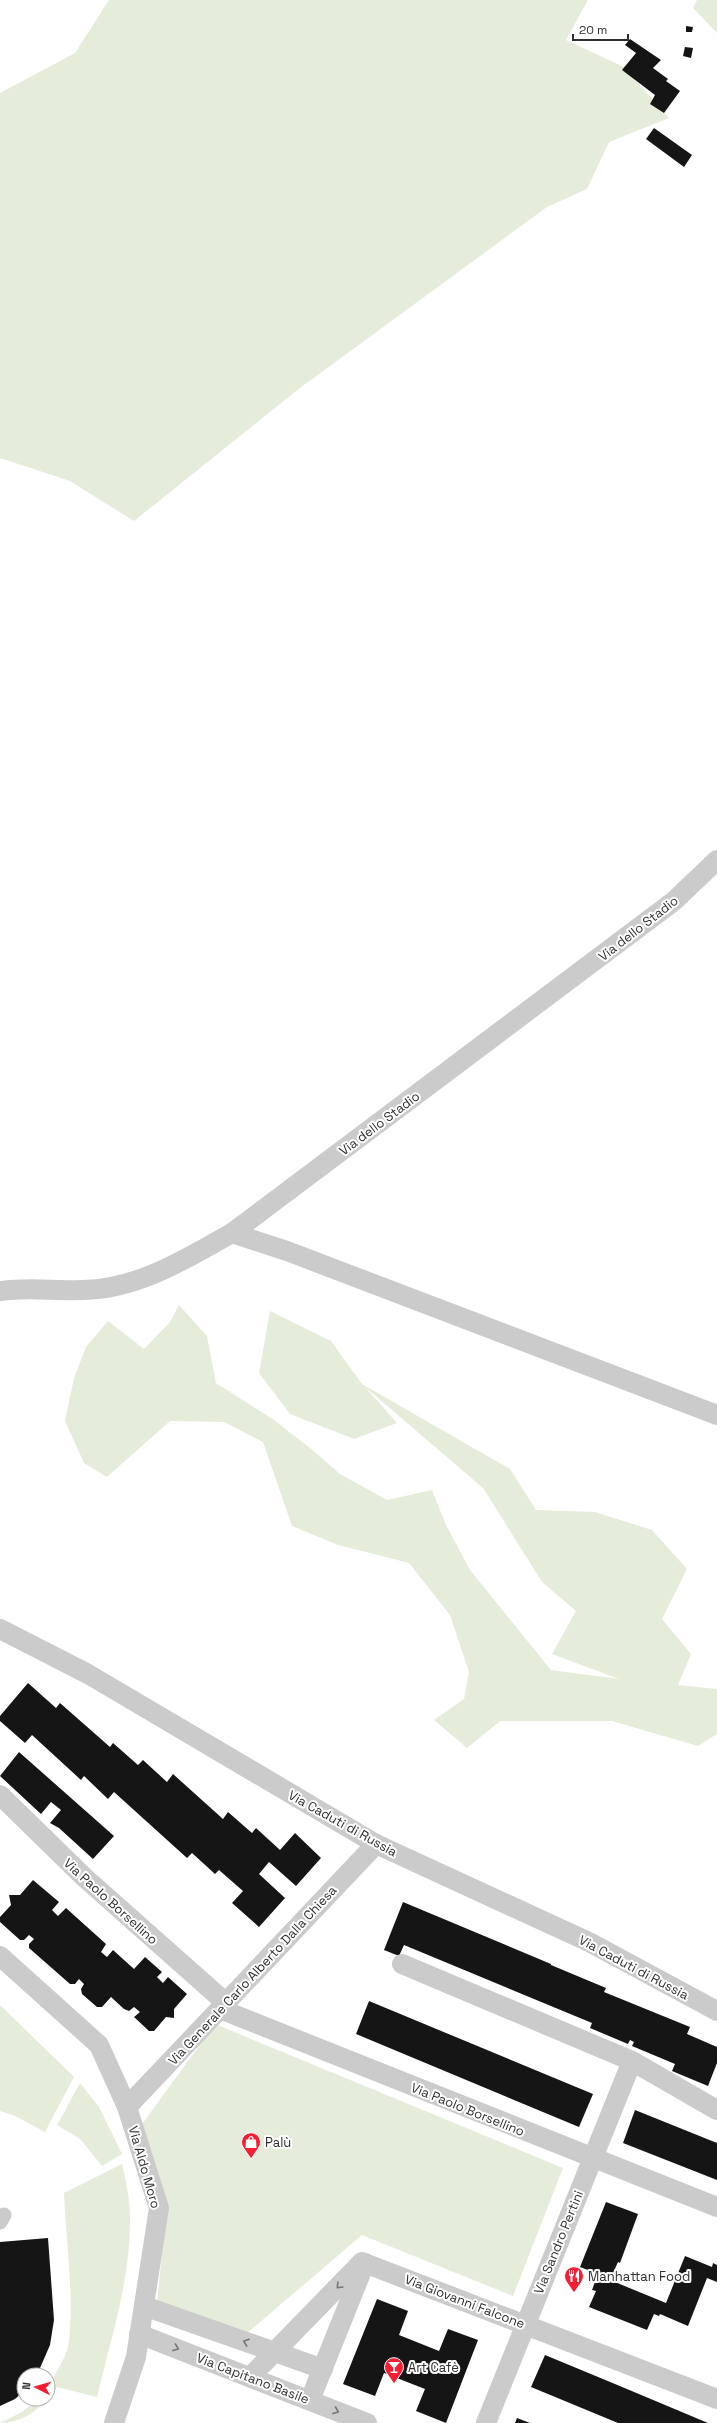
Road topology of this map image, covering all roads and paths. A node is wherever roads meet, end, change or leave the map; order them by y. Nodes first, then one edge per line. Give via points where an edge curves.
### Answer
1 (717, 860) edge
2 (232, 1233) junction
3 (0, 1291) edge
4 (717, 1415) edge
5 (0, 1629) edge
6 (0, 1795) edge
7 (376, 1844) junction
8 (0, 1956) edge
9 (402, 1964) dead end
10 (223, 2006) junction
11 (717, 2011) edge
12 (632, 2061) junction
13 (127, 2107) junction
14 (717, 2110) edge
15 (592, 2159) junction
16 (717, 2207) edge
17 (366, 2263) junction
18 (144, 2306) junction
19 (525, 2323) junction
20 (139, 2334) junction
21 (274, 2352) junction
22 (323, 2369) junction
23 (250, 2377) junction
24 (717, 2399) edge
25 (310, 2400) junction
26 (114, 2423) edge
27 (367, 2423) edge
28 (486, 2423) edge

1 - 2 street, Via dello Stadio via 674,901
2 - 3 street, Via dello Stadio via 164,1272 124,1284 84,1290
2 - 4 street via 287,1251
5 - 7 street, Via Caduti di Russia via 88,1674
6 - 10 street, Via Paolo Borsellino via 84,1878
7 - 10 street, Via Generale Carlo Alberto Dalla Chiesa
7 - 11 street, Via Caduti di Russia via 589,1942
8 - 13 street, Via Aldo Moro via 99,2045
9 - 12 street
10 - 13 street, Via Generale Carlo Alberto Dalla Chiesa
10 - 15 street, Via Paolo Borsellino
12 - 14 street
12 - 15 street, Via Sandro Pertini
13 - 18 street, Via Aldo Moro via 159,2208
15 - 16 street, Via Paolo Borsellino
15 - 19 street, Via Sandro Pertini
17 - 19 street, Via Giovanni Falcone
17 -> 21 street via 362,2262
17 - 22 street
18 - 20 street, Via Aldo Moro
21 -> 18 street
19 - 24 street, Via Giovanni Falcone
19 - 28 street, Via Sandro Pertini
20 -> 23 street, Via Capitano Basile
20 - 26 street, Via Aldo Moro via 136,2357
21 - 22 street
21 - 23 street
22 - 25 street
23 - 25 street, Via Capitano Basile
25 -> 27 street, Via Capitano Basile

